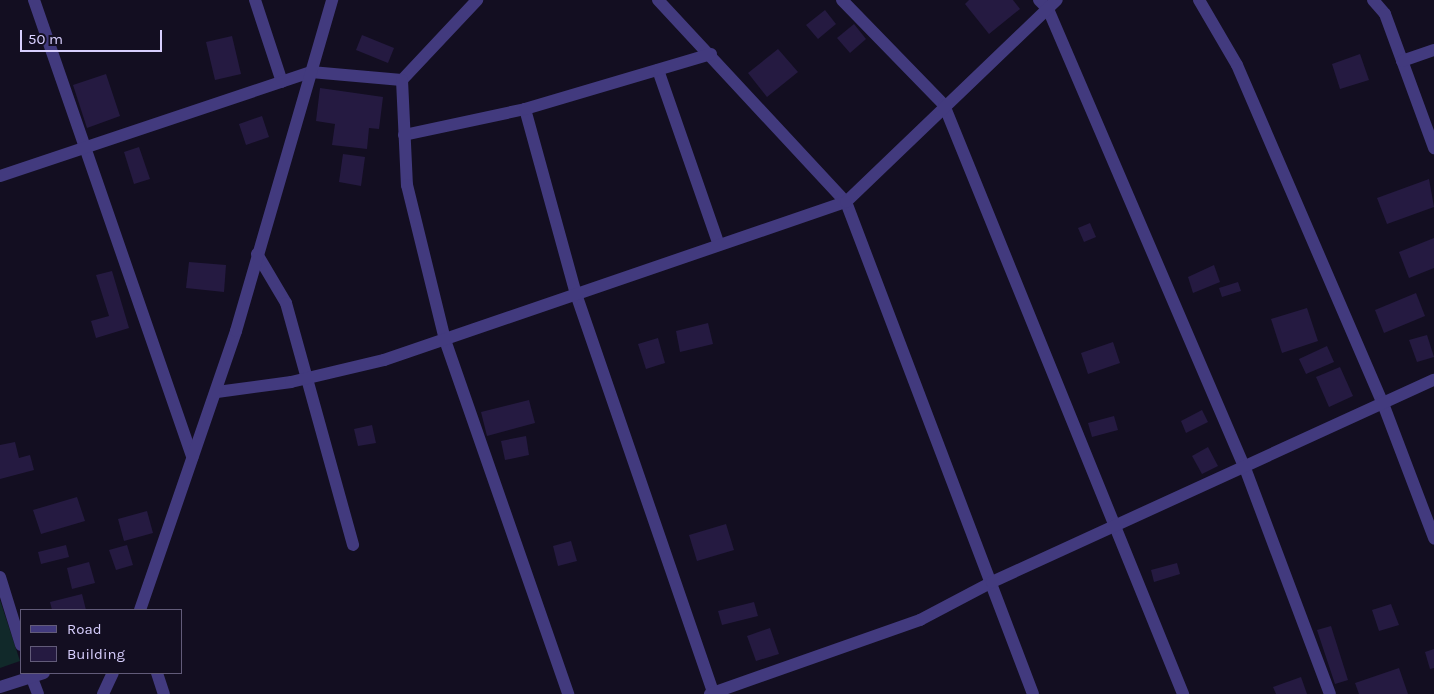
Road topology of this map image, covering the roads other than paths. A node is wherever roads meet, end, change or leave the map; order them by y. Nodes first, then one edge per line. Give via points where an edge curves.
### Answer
1 (34, 0) edge
2 (255, 0) edge
3 (332, 0) edge
4 (477, 0) edge
5 (658, 0) edge
6 (842, 0) edge
7 (1058, 0) edge
8 (1199, 0) edge
9 (1373, 0) edge
10 (1043, 5) edge
11 (1434, 50) edge
12 (711, 54) junction
13 (1402, 61) junction
14 (658, 70) junction
15 (311, 72) junction
16 (402, 80) junction
17 (282, 82) junction
18 (944, 105) junction
19 (524, 109) junction
20 (404, 135) junction
21 (1434, 148) edge
22 (83, 149) junction
23 (0, 176) edge
24 (846, 202) junction
25 (719, 245) junction
26 (257, 254) junction
27 (576, 294) junction
28 (444, 340) junction
29 (306, 379) junction
30 (1434, 380) edge
31 (217, 392) junction
32 (1382, 401) junction
33 (192, 457) junction
34 (1245, 468) junction
35 (1118, 525) junction
36 (1434, 538) edge
37 (353, 546) dead end
38 (0, 577) edge
39 (992, 582) junction
40 (140, 609) edge
41 (20, 642) edge
42 (113, 674) edge
43 (157, 674) edge
44 (31, 675) edge
45 (0, 687) edge
46 (38, 694) edge
47 (103, 694) edge
48 (164, 694) edge
49 (568, 694) edge
50 (712, 694) edge
51 (1033, 694) edge
52 (1183, 694) edge
53 (1330, 694) edge

1 - 22 street
2 - 17 street
3 - 15 street
4 - 16 street
5 - 12 street
6 - 18 street
7 - 10 street
8 - 32 street via 1237,65
9 - 13 street via 1385,14
10 - 18 street
10 - 34 street
11 - 13 street
12 - 14 street
12 - 24 street
13 - 21 street
14 - 19 street
14 - 25 street
15 - 16 street
15 - 17 street
15 - 26 street
16 - 20 street
17 - 22 street
18 - 24 street
18 - 35 street
19 - 20 street
19 - 27 street
20 - 28 street via 407,185
22 - 23 street
22 - 33 street
24 - 25 street
24 - 39 street
25 - 27 street
26 - 29 street via 286,303
26 - 31 street
27 - 28 street
27 - 50 street
28 - 29 street
28 - 49 street
29 - 31 street
29 - 37 street
30 - 32 street
31 - 33 street
32 - 34 street
32 - 36 street
33 - 40 street
34 - 35 street
34 - 53 street
35 - 39 street
35 - 52 street
38 - 41 street
39 - 50 street via 920,620
39 - 51 street
42 - 47 street
43 - 48 street
44 - 45 street
44 - 46 street

